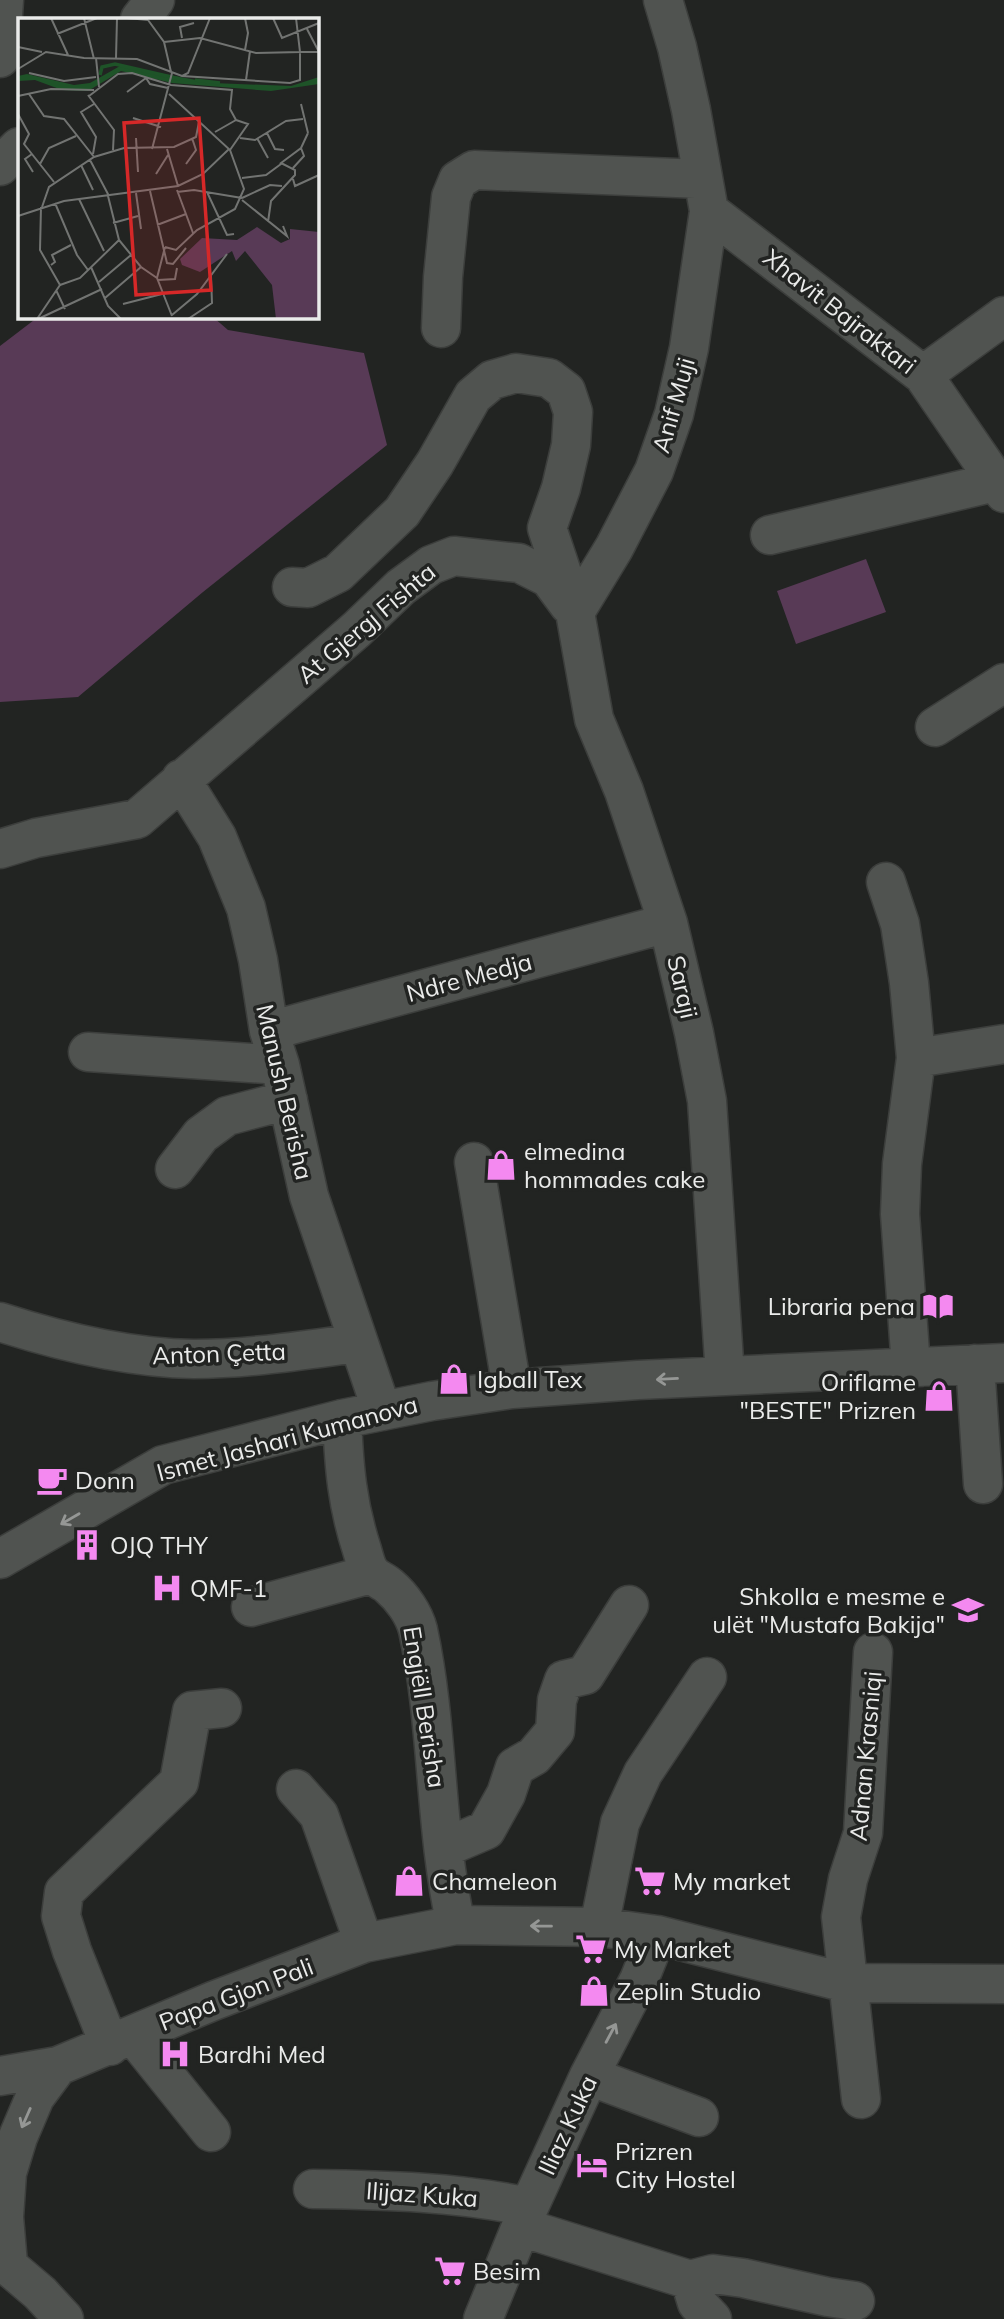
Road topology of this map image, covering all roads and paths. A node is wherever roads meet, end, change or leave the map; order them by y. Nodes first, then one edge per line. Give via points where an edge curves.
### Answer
1 (4, 0) edge
2 (155, 0) edge
3 (663, 0) edge
4 (141, 18) edge
5 (0, 58) edge
6 (18, 149) edge
7 (0, 166) edge
8 (706, 195) junction
9 (1004, 316) edge
10 (441, 328) dead end
11 (923, 375) junction
12 (999, 487) edge
13 (770, 535) dead end
14 (292, 587) dead end
15 (575, 612) junction
16 (1004, 684) edge
17 (936, 727) dead end
18 (181, 779) junction
19 (0, 849) edge
20 (886, 881) dead end
21 (668, 923) junction
22 (1004, 1044) edge
23 (88, 1052) dead end
24 (916, 1058) junction
25 (279, 1065) junction
26 (474, 1162) dead end
27 (175, 1169) dead end
28 (0, 1322) edge
29 (358, 1343) junction
30 (990, 1364) edge
31 (911, 1367) junction
32 (725, 1376) junction
33 (512, 1389) junction
34 (382, 1410) junction
35 (342, 1419) junction
36 (983, 1484) dead end
37 (0, 1559) edge
38 (371, 1574) junction
39 (629, 1605) dead end
40 (251, 1607) dead end
41 (873, 1652) dead end
42 (706, 1677) dead end
43 (222, 1708) dead end
44 (296, 1789) dead end
45 (444, 1848) junction
46 (456, 1925) junction
47 (598, 1927) junction
48 (657, 1935) junction
49 (364, 1944) junction
50 (847, 1983) junction
51 (1004, 1984) edge
52 (121, 2041) junction
53 (58, 2066) junction
54 (589, 2076) junction
55 (0, 2077) edge
56 (861, 2099) dead end
57 (699, 2118) dead end
58 (211, 2132) dead end
59 (313, 2189) dead end
60 (525, 2217) junction
61 (4, 2261) edge
62 (690, 2280) junction
63 (855, 2306) edge
64 (64, 2319) edge
65 (483, 2319) edge
66 (712, 2319) edge

1 - 5 street
2 - 4 street
3 - 8 street, Anif Muji via 691,110
6 - 7 street
8 - 10 street via 474,170 458,180 451,197
8 - 11 street, Xhavit Bajraktari
8 - 15 street, Anif Muji via 689,348 674,414 654,471
9 - 11 street
11 - 12 street, Xhavit Bajraktari
12 - 13 street
14 - 15 street via 308,588 338,573 402,512 473,396 492,380 516,373 549,378 566,391 573,412 572,445 547,528
15 - 18 street, At Gjergj Fishta via 549,578 519,563 454,556 431,565
15 - 21 street, Saraji via 594,719
16 - 17 street
18 - 19 street, At Gjergj Fishta via 137,819
18 - 25 street, Manush Berisha via 217,837 246,908
20 - 24 street via 900,924
21 - 25 street, Ndre Medja
21 - 32 street, Saraji via 707,1101
22 - 24 street
23 - 25 street
24 - 31 street via 900,1214
25 - 27 street, Ndre Medja via 201,1135
25 - 29 street, Manush Berisha via 309,1196
26 - 33 street
28 - 29 street, Anton Çetta via 132,1354 194,1359
29 - 34 street, Manush Berisha
30 - 31 street, Ismet Jashari Kumanova
30 - 36 street
31 - 32 street, Ismet Jashari Kumanova
32 -> 33 street, Ismet Jashari Kumanova
33 - 34 street, Ismet Jashari Kumanova
34 - 35 street, Ismet Jashari Kumanova
35 -> 37 street, Ismet Jashari Kumanova via 163,1465
35 - 38 street via 345,1484
38 - 40 street
38 - 45 street, Engjëll Berisha via 407,1606 417,1626
39 - 45 street via 585,1675 564,1680 555,1731 534,1756 515,1767 486,1830
41 - 50 street, Adnan Krasniqi via 863,1833 842,1917
42 - 47 street via 643,1773 620,1823
43 - 52 street via 192,1712 179,1782 64,1892 61,1916 72,1951
44 - 49 street via 319,1815
45 - 46 street, Engjëll Berisha
47 -> 46 street
46 - 49 street, Papa Gjon Pali
47 - 48 street
48 - 50 street
54 -> 48 street, Iliaz Kuka
49 - 52 street, Papa Gjon Pali
50 - 51 street
50 - 56 street, Adnan Krasniqi
52 - 53 street, Papa Gjon Pali
52 - 58 street
53 - 55 street, Papa Gjon Pali
53 -> 61 street via 35,2097 7,2173
54 - 57 street
54 - 60 street, Iliaz Kuka
59 - 60 street, Ilijaz Kuka via 382,2189 486,2198
60 - 62 street, Ilijaz Kuka
60 - 65 street, Iliaz Kuka
61 - 64 street
62 - 63 street via 713,2274 743,2278
62 - 66 street via 697,2304

